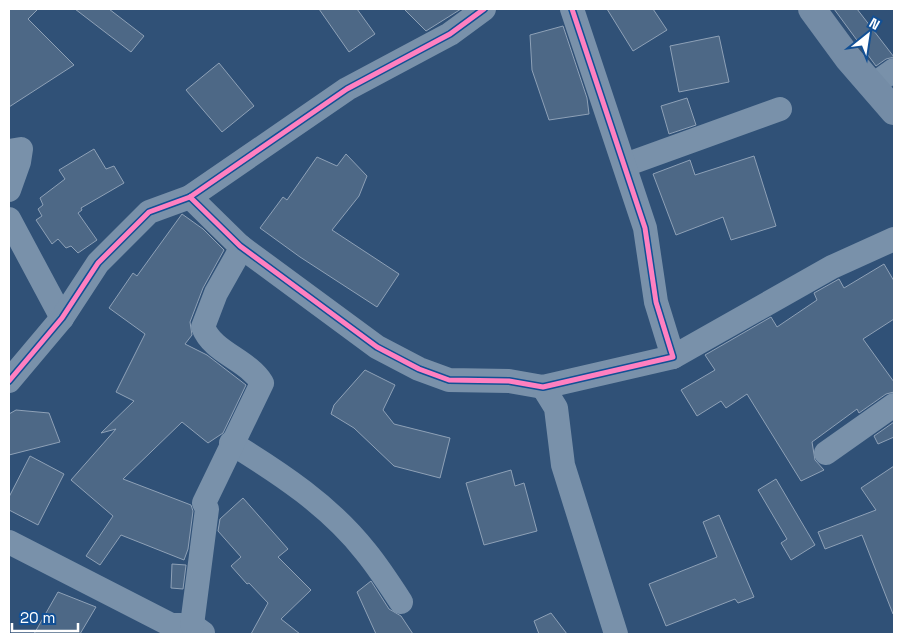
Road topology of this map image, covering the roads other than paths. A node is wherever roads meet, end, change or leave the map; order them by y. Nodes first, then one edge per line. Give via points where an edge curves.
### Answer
1 (484, 9) edge
2 (572, 9) edge
3 (812, 9) edge
4 (894, 70) edge
5 (873, 85) junction
6 (780, 109) dead end
7 (894, 111) edge
8 (9, 151) edge
9 (625, 165) junction
10 (9, 190) edge
11 (190, 197) junction
12 (9, 219) edge
13 (894, 239) edge
14 (240, 246) junction
15 (62, 318) junction
16 (673, 357) junction
17 (9, 381) edge
18 (543, 388) junction
19 (894, 405) edge
20 (231, 443) junction
21 (826, 454) dead end
22 (9, 542) edge
23 (401, 602) dead end
24 (198, 629) edge
25 (616, 634) edge

1 - 11 street via 450,34 347,89
2 - 9 street
3 - 5 main road via 848,58
4 - 5 street
5 - 7 main road
6 - 9 street
8 - 10 street via 21,149
9 - 16 street via 645,228 656,302
11 - 14 street
11 - 15 street via 149,212 121,238 98,263
12 - 15 street
13 - 16 street via 832,268
14 - 18 street via 377,347 419,368 449,380 509,381
14 - 20 street via 216,292 204,327 208,339 256,374 262,383
15 - 17 street
16 - 18 street
18 - 25 street via 556,408 563,465
19 - 21 street
20 - 23 street via 270,467 328,512 365,551
20 - 24 street via 204,503 207,509
22 - 24 street via 171,625

